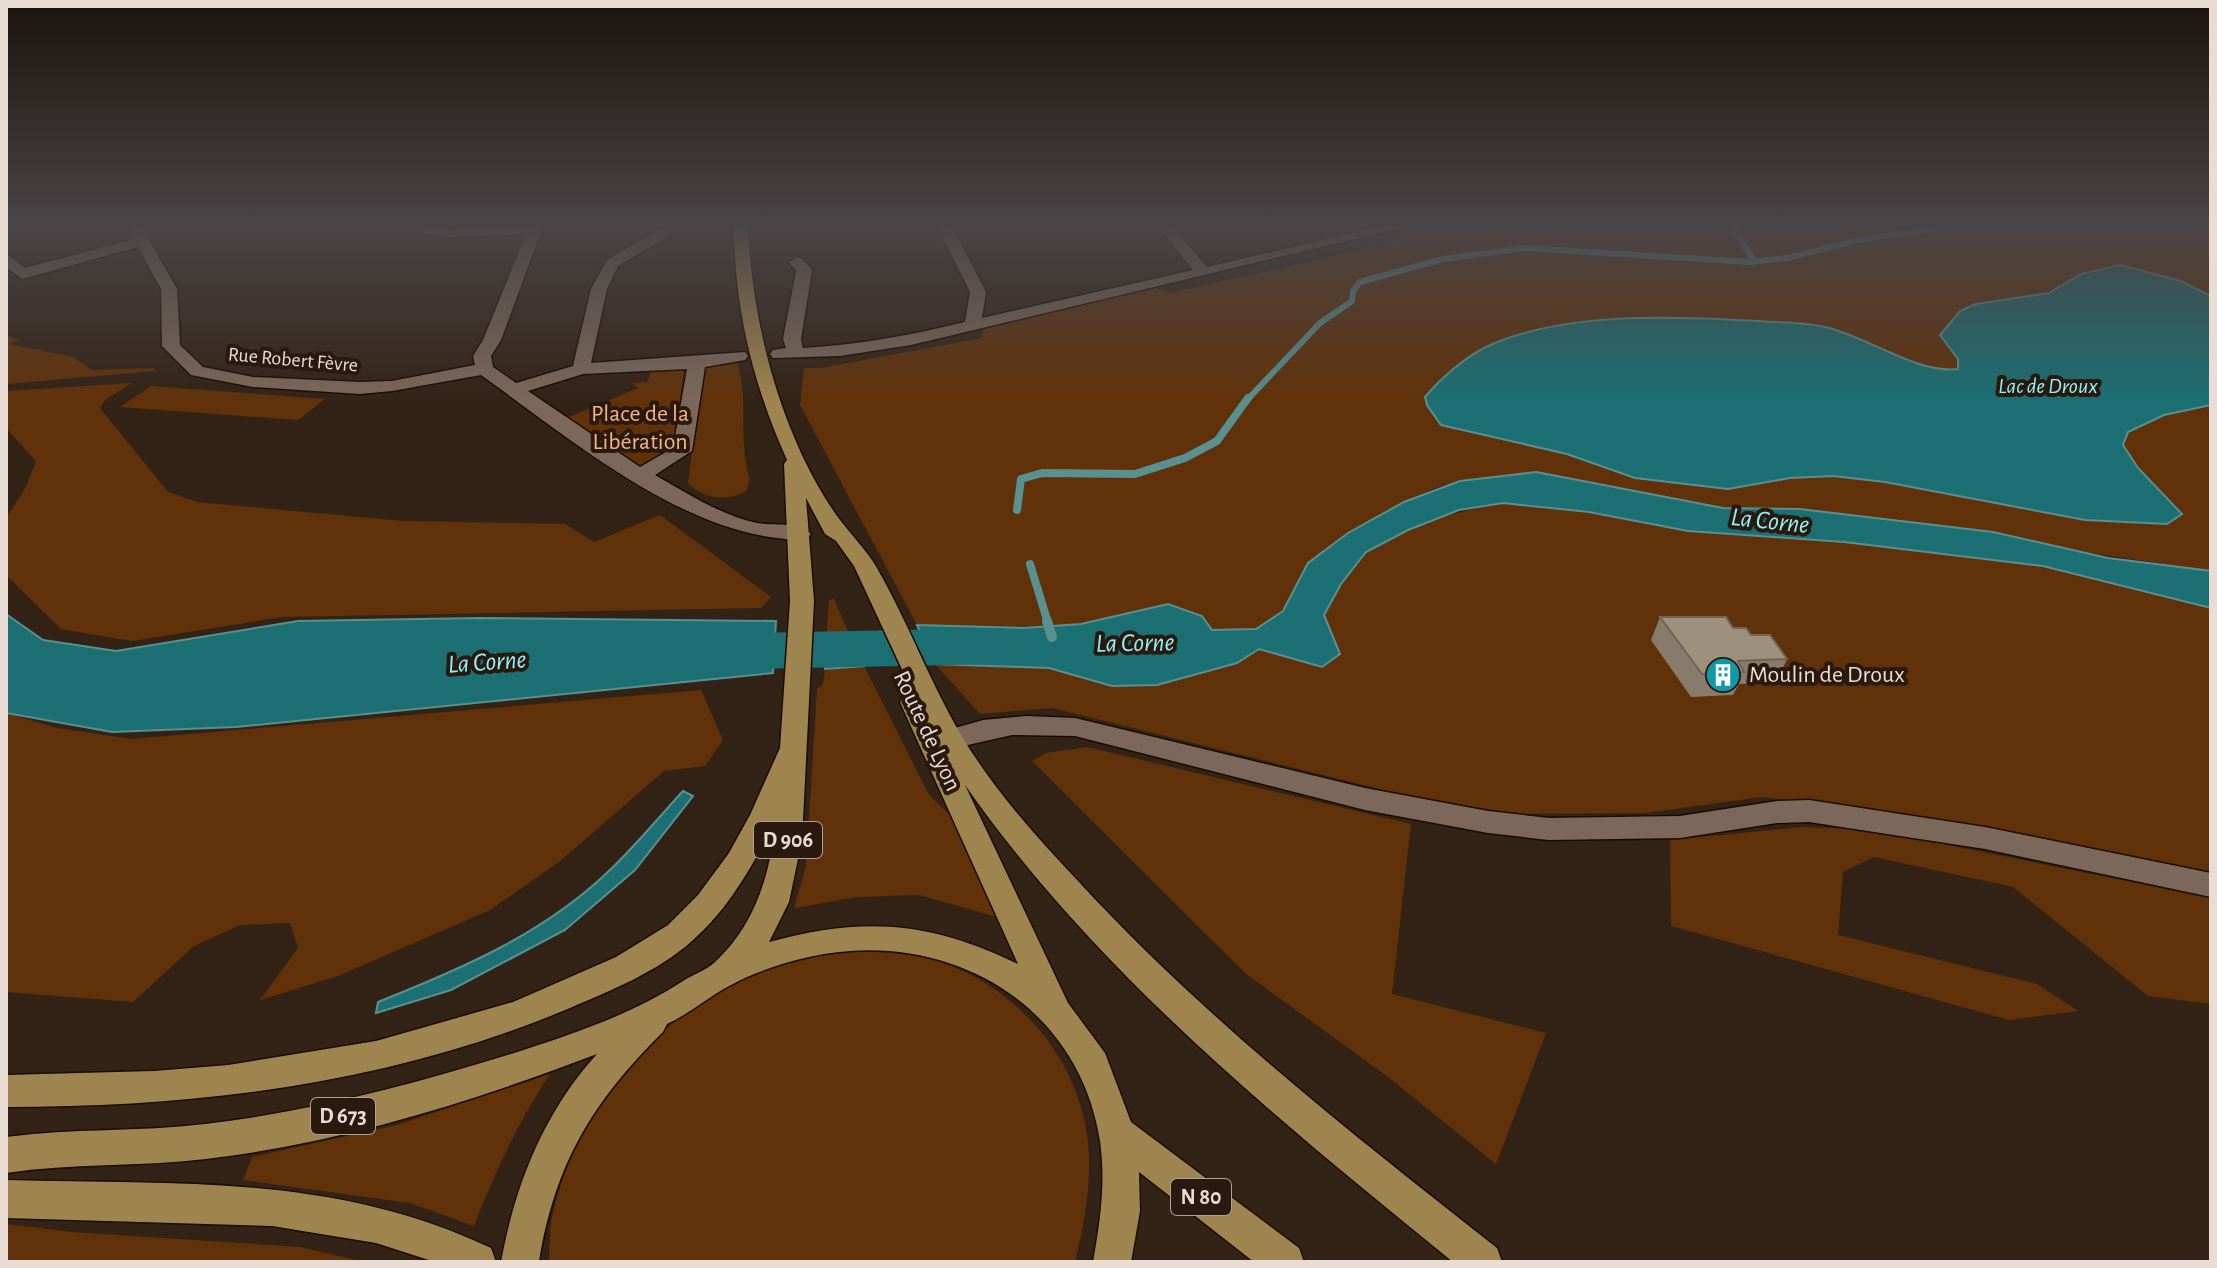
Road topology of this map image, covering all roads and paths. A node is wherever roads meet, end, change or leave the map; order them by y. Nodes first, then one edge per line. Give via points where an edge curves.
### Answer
1 (166, 283) edge
2 (514, 283) edge
3 (602, 283) edge
4 (744, 283) edge
5 (802, 283) edge
6 (973, 283) edge
7 (1149, 283) edge
8 (973, 324) junction
9 (739, 356) dead end
10 (697, 363) junction
11 (484, 369) junction
12 (581, 369) junction
13 (516, 389) junction
14 (793, 453) junction
15 (642, 474) junction
16 (830, 521) junction
17 (800, 534) junction
18 (950, 739) junction
19 (796, 742) junction
20 (2211, 885) edge
21 (724, 973) junction
22 (665, 1009) junction
23 (1057, 1012) junction
24 (6, 1091) edge
25 (1117, 1133) junction
26 (6, 1155) edge
27 (6, 1199) edge
28 (477, 1262) edge
29 (520, 1262) edge
30 (1112, 1262) edge
31 (1285, 1262) edge
32 (1483, 1262) edge

1 - 11 street, Rue Robert Fèvre via 171,346 197,371 253,382 360,388
2 - 11 street via 482,356
3 - 12 street
4 - 14 main road, Route de Lyon / D 906 via 752,335
5 - 8 street via 788,354 879,347
6 - 8 street via 978,292
7 - 8 street
9 - 10 street
10 - 12 street
10 - 15 street via 682,451
11 - 13 street
12 - 13 street
13 - 15 street via 618,463
14 - 16 main road, Route de Lyon / D 906
14 - 17 main road, Route de Lyon / D 906
15 - 17 street via 715,517
16 - 18 main road via 857,548
16 - 23 main road, Route de Lyon / D 906
17 - 19 main road, Route de Lyon / D 906
18 - 20 street via 988,726 1075,727 1418,810 1549,829 1680,827 1809,811 1985,838
18 - 32 main road via 981,788 1104,928 1283,1096
19 - 21 main road, Route de Lyon / D 906 via 788,840 774,902 758,932
19 - 24 main road via 771,803 724,887 697,916 635,964 559,999 461,1034 288,1071 98,1092
21 - 22 main road
21 - 23 main road via 775,951 827,939 879,936 929,942 976,956 1019,980
22 - 26 main road, D 673 via 461,1084 308,1124 207,1141
22 - 29 main road via 619,1051 578,1101 547,1157 526,1220
23 - 25 main road via 1104,1087
25 - 30 main road via 1122,1196
25 - 31 main road, N 80
27 - 28 main road via 280,1209 364,1222 426,1239

